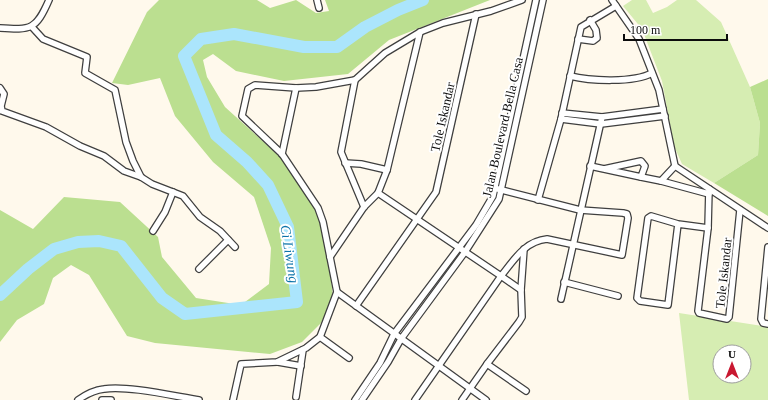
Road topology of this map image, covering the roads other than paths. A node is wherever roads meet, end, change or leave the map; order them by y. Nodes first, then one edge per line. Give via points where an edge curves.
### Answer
1 (49, 0) edge
2 (317, 0) edge
3 (522, 0) edge
4 (536, 0) edge
5 (543, 0) edge
6 (612, 0) edge
7 (616, 6) junction
8 (319, 8) dead end
9 (476, 14) junction
10 (590, 20) junction
11 (32, 26) junction
12 (0, 28) edge
13 (420, 32) junction
14 (578, 39) junction
15 (652, 72) junction
16 (570, 76) junction
17 (355, 80) junction
18 (0, 88) edge
19 (296, 88) junction
20 (663, 109) junction
21 (562, 113) junction
22 (665, 116) junction
23 (602, 117) junction
24 (561, 119) junction
25 (601, 124) junction
26 (282, 154) junction
27 (345, 163) junction
28 (590, 166) junction
29 (675, 166) junction
30 (604, 169) junction
31 (386, 170) junction
32 (141, 177) junction
33 (641, 177) junction
34 (661, 181) junction
35 (494, 188) junction
36 (501, 190) junction
37 (173, 192) junction
38 (709, 192) junction
39 (378, 193) junction
40 (538, 200) junction
41 (364, 207) junction
42 (580, 210) junction
43 (740, 210) junction
44 (417, 219) junction
45 (678, 224) junction
46 (708, 228) junction
47 (768, 228) edge
48 (153, 232) dead end
49 (228, 240) junction
50 (573, 244) junction
51 (235, 247) dead end
52 (459, 247) junction
53 (768, 247) edge
54 (524, 248) junction
55 (465, 252) junction
56 (330, 257) junction
57 (199, 269) dead end
58 (501, 276) junction
59 (564, 282) junction
60 (521, 290) junction
61 (337, 292) junction
62 (618, 296) dead end
63 (561, 299) dead end
64 (356, 306) junction
65 (768, 324) edge
66 (394, 334) junction
67 (320, 337) junction
68 (400, 339) junction
69 (303, 350) junction
70 (349, 358) dead end
71 (277, 362) junction
72 (487, 364) junction
73 (301, 366) junction
74 (437, 366) junction
75 (470, 388) junction
76 (526, 391) dead end
77 (296, 397) dead end
78 (78, 400) edge
79 (102, 400) edge
80 (111, 400) edge
81 (199, 400) edge
82 (233, 400) edge
83 (355, 400) edge
84 (362, 400) edge
85 (415, 400) edge
86 (462, 400) edge
87 (486, 400) edge

1 - 11 street via 40,18
2 - 8 street
3 - 9 street
4 - 35 street, Jalan Boulevard Bella Casa
5 - 36 street, Jalan Boulevard Bella Casa
6 - 7 street
7 - 10 street
7 - 15 street via 639,39
9 - 13 street
9 - 44 street, Tole Iskandar via 436,192
10 - 14 street via 581,27
10 - 14 street via 597,38 593,41
11 - 12 street via 22,29
11 - 32 street via 43,39 86,57 85,73 115,90 126,142
13 - 17 street via 385,53
13 - 31 street
14 - 16 street
15 - 16 street via 637,77 599,81
15 - 20 street
16 - 21 street
17 - 19 street
17 - 27 street via 341,146
18 - 32 street via 4,94 1,110 46,127 104,156 124,171
19 - 26 street
19 - 26 street via 255,85 247,92 242,116
20 - 22 street
20 - 23 street
21 - 23 street
21 - 24 street
22 - 25 street
22 - 29 street
23 - 25 street
24 - 25 street
24 - 40 street
25 - 28 street
26 - 56 street via 318,208 324,222
27 - 31 street
27 - 41 street
28 - 30 street
28 - 42 street
29 - 34 street
29 - 38 street
30 - 33 street
30 - 33 street via 641,161 645,166
31 - 39 street
32 - 37 street
33 - 34 street
34 - 38 street
35 - 36 street
35 - 52 street, Jalan Boulevard Bella Casa via 493,196 476,225
36 - 40 street
36 - 55 street, Jalan Boulevard Bella Casa via 499,199
37 - 48 street
37 - 49 street via 187,199 200,217
38 - 43 street
38 - 46 street, Tole Iskandar
39 - 41 street
39 - 44 street
40 - 42 street
41 - 56 street
42 - 50 street
42 - 50 street via 627,214 623,252 622,255 618,255
43 - 46 street, Tole Iskandar via 730,315 727,319 698,312
43 - 47 street
44 - 52 street
44 - 64 street, Tole Iskandar
45 - 45 street, Tole Iskandar via 651,216 648,218 637,298 640,301 668,305
45 - 46 street, Tole Iskandar
49 - 51 street
49 - 57 street
50 - 54 street via 541,239
50 - 59 street
52 - 55 street
52 - 66 street, Jalan Boulevard Bella Casa
53 - 65 street via 761,319 763,323
54 - 58 street
54 - 60 street
55 - 58 street
55 - 68 street, Jalan Boulevard Bella Casa
56 - 61 street
58 - 60 street
58 - 74 street
59 - 62 street
59 - 63 street
60 - 72 street via 522,317
61 - 64 street
61 - 67 street
64 - 66 street
66 - 68 street
66 - 83 street, Jalan Boulevard Bella Casa via 380,363
67 - 69 street
67 - 70 street
68 - 74 street
68 - 84 street, Jalan Boulevard Bella Casa
69 - 71 street
69 - 73 street
71 - 73 street
71 - 82 street via 241,364
72 - 75 street
72 - 76 street
73 - 77 street
74 - 75 street
74 - 85 street
75 - 86 street
75 - 87 street
78 - 81 street via 104,389 125,389
79 - 80 street

